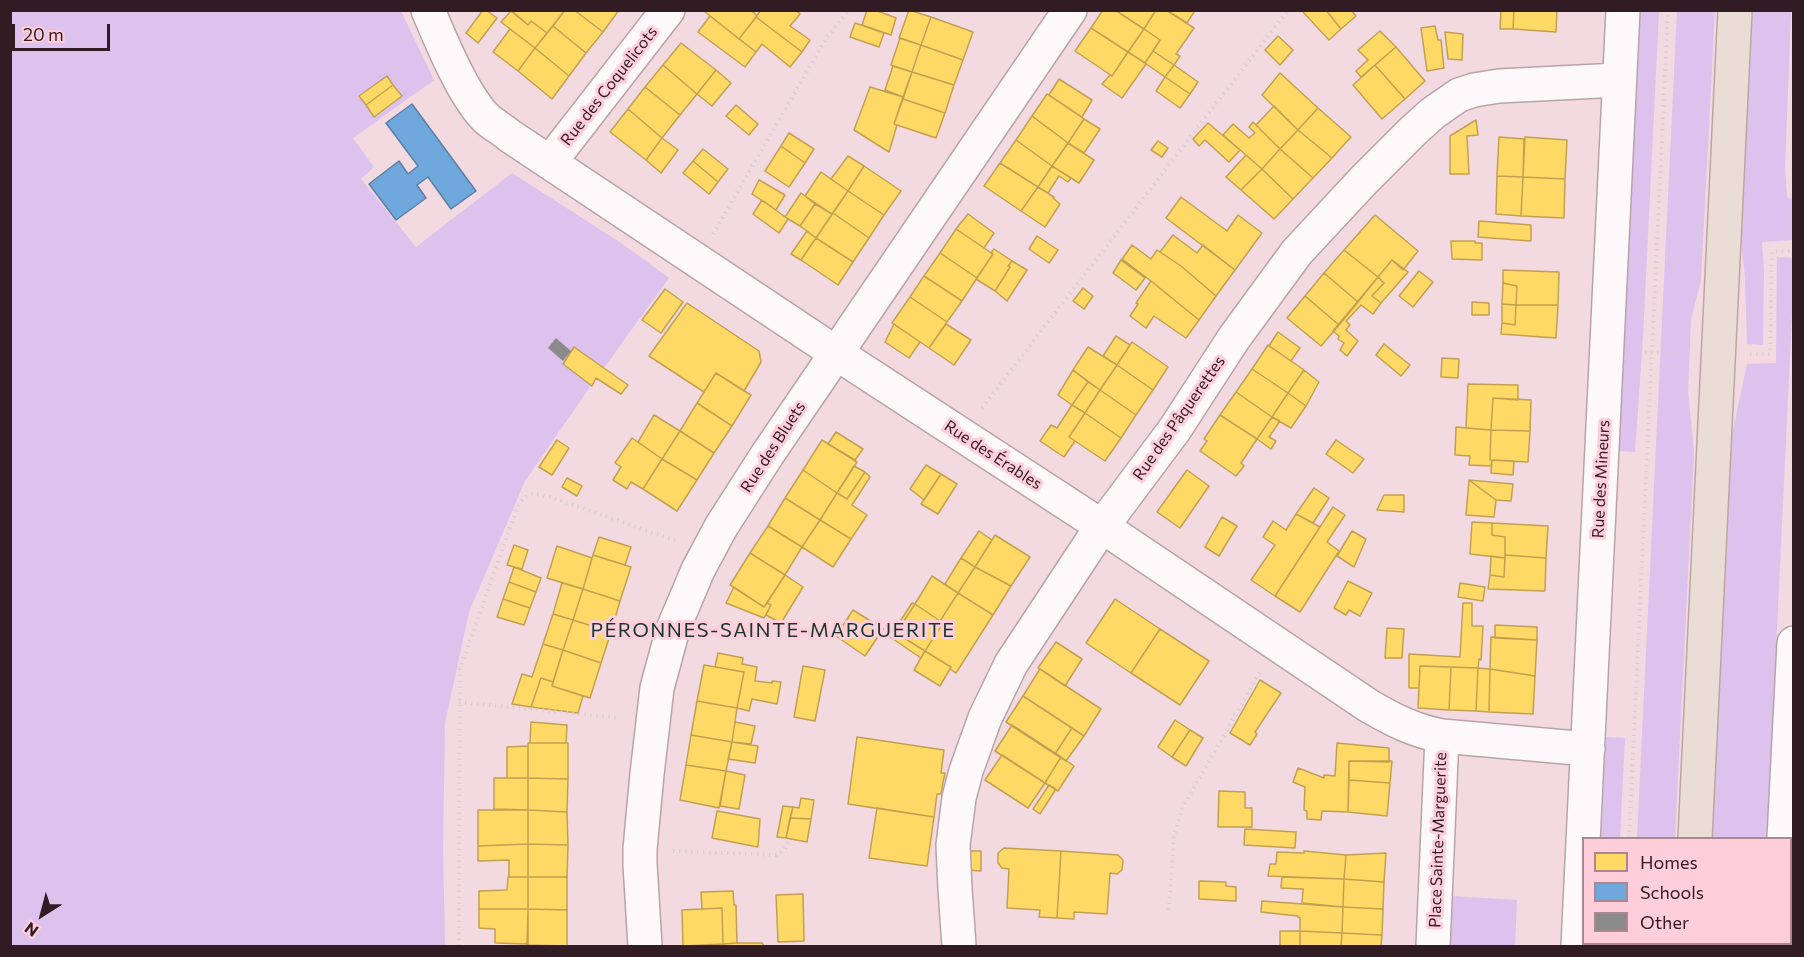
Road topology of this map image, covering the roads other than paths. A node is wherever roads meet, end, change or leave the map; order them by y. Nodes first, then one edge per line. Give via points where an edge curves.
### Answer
1 (428, 10) edge
2 (668, 10) edge
3 (1071, 10) edge
4 (1623, 10) edge
5 (1735, 10) edge
6 (1619, 80) junction
7 (550, 162) junction
8 (836, 353) junction
9 (1102, 527) junction
10 (1794, 643) edge
11 (1442, 736) junction
12 (1588, 749) junction
13 (1584, 837) edge
14 (1695, 837) edge
15 (1784, 837) edge
16 (1582, 867) edge
17 (645, 946) edge
18 (959, 946) edge
19 (1433, 946) edge
20 (1578, 946) edge

1 - 7 street, Rue des Érables via 470,96 487,119
2 - 7 street, Rue des Coquelicots
3 - 8 street, Rue des Bluets
4 - 6 street, Rue des Mineurs
5 - 14 highway
6 - 9 street, Rue des Pâquerettes via 1474,90 1433,113 1298,252
6 - 12 street, Rue des Mineurs
7 - 8 street, Rue des Érables
8 - 9 street, Rue des Érables
8 - 17 street, Rue des Bluets via 721,527 673,628 657,688 640,849
9 - 11 street, Rue des Érables via 1388,717 1424,733
9 - 18 street, Rue des Pâquerettes via 1011,664 985,718 966,771 953,845
10 - 15 street
11 - 12 street, Place Sainte-Marguerite
11 - 19 street, Place Sainte-Marguerite
12 - 13 street, Rue des Mineurs
16 - 20 street, Rue des Mineurs

